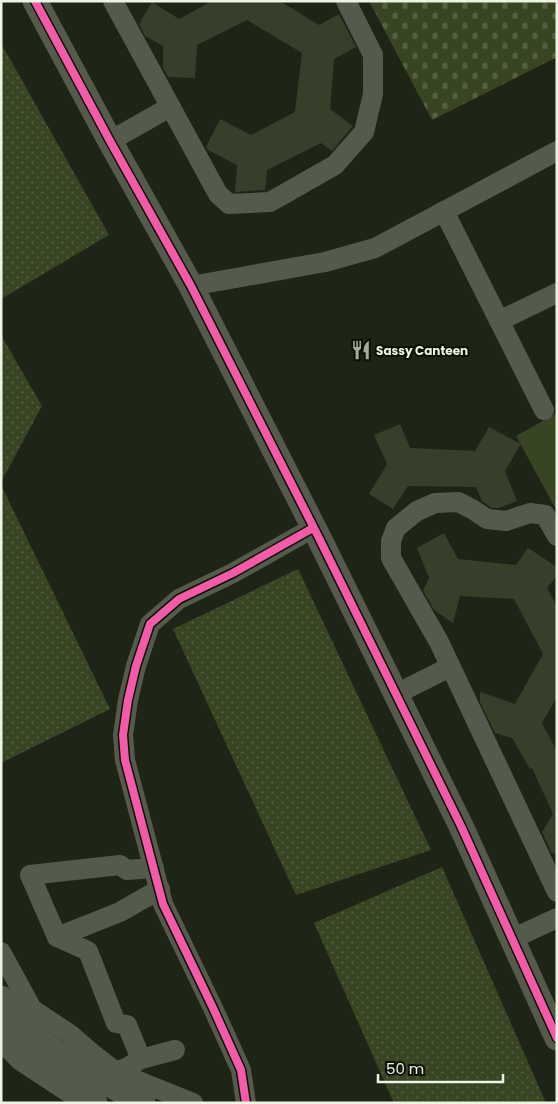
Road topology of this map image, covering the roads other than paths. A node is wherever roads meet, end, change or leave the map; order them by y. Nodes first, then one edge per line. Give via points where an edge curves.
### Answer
1 (35, 1) edge
2 (113, 1) edge
3 (346, 1) edge
4 (170, 107) junction
5 (110, 141) junction
6 (557, 150) edge
7 (444, 211) junction
8 (191, 286) junction
9 (557, 292) edge
10 (500, 321) junction
11 (544, 410) dead end
12 (313, 528) junction
13 (557, 536) edge
14 (450, 667) junction
15 (396, 694) junction
16 (154, 868) junction
17 (160, 889) junction
18 (557, 892) edge
19 (557, 918) edge
20 (57, 937) junction
21 (512, 939) junction
22 (1, 952) edge
23 (1, 998) edge
24 (1, 1037) edge
25 (557, 1038) edge
26 (174, 1050) dead end
27 (141, 1059) junction
28 (116, 1072) junction
29 (95, 1103) edge
30 (143, 1103) edge
31 (193, 1103) edge
32 (246, 1103) edge

1 - 5 street
2 - 4 street
3 - 4 street via 373,55 373,94 364,132 335,166 270,202 229,204 218,194
4 - 5 street
5 - 8 street
6 - 7 street
7 - 8 street via 375,248 325,262
7 - 10 street
8 - 12 street
9 - 10 street
10 - 11 street
12 - 15 street
12 - 16 street via 233,573 178,599 150,624 136,666 123,734 126,760
13 - 14 street via 545,515 530,513 506,521 486,519 458,502 434,503 417,511 396,528 391,541 391,558
14 - 15 street
14 - 18 street
15 - 21 street
16 - 17 street
16 - 20 street via 127,870 120,864 30,875
17 - 20 street via 120,912
17 - 32 street via 163,904 240,1070
19 - 21 street
20 - 27 street via 88,951 116,1023 127,1025
21 - 25 street
22 - 28 street via 32,1009 71,1035
23 - 30 street via 11,1015 37,1039 78,1067
24 - 29 street via 21,1058
26 - 27 street
27 - 28 street
28 - 31 street

